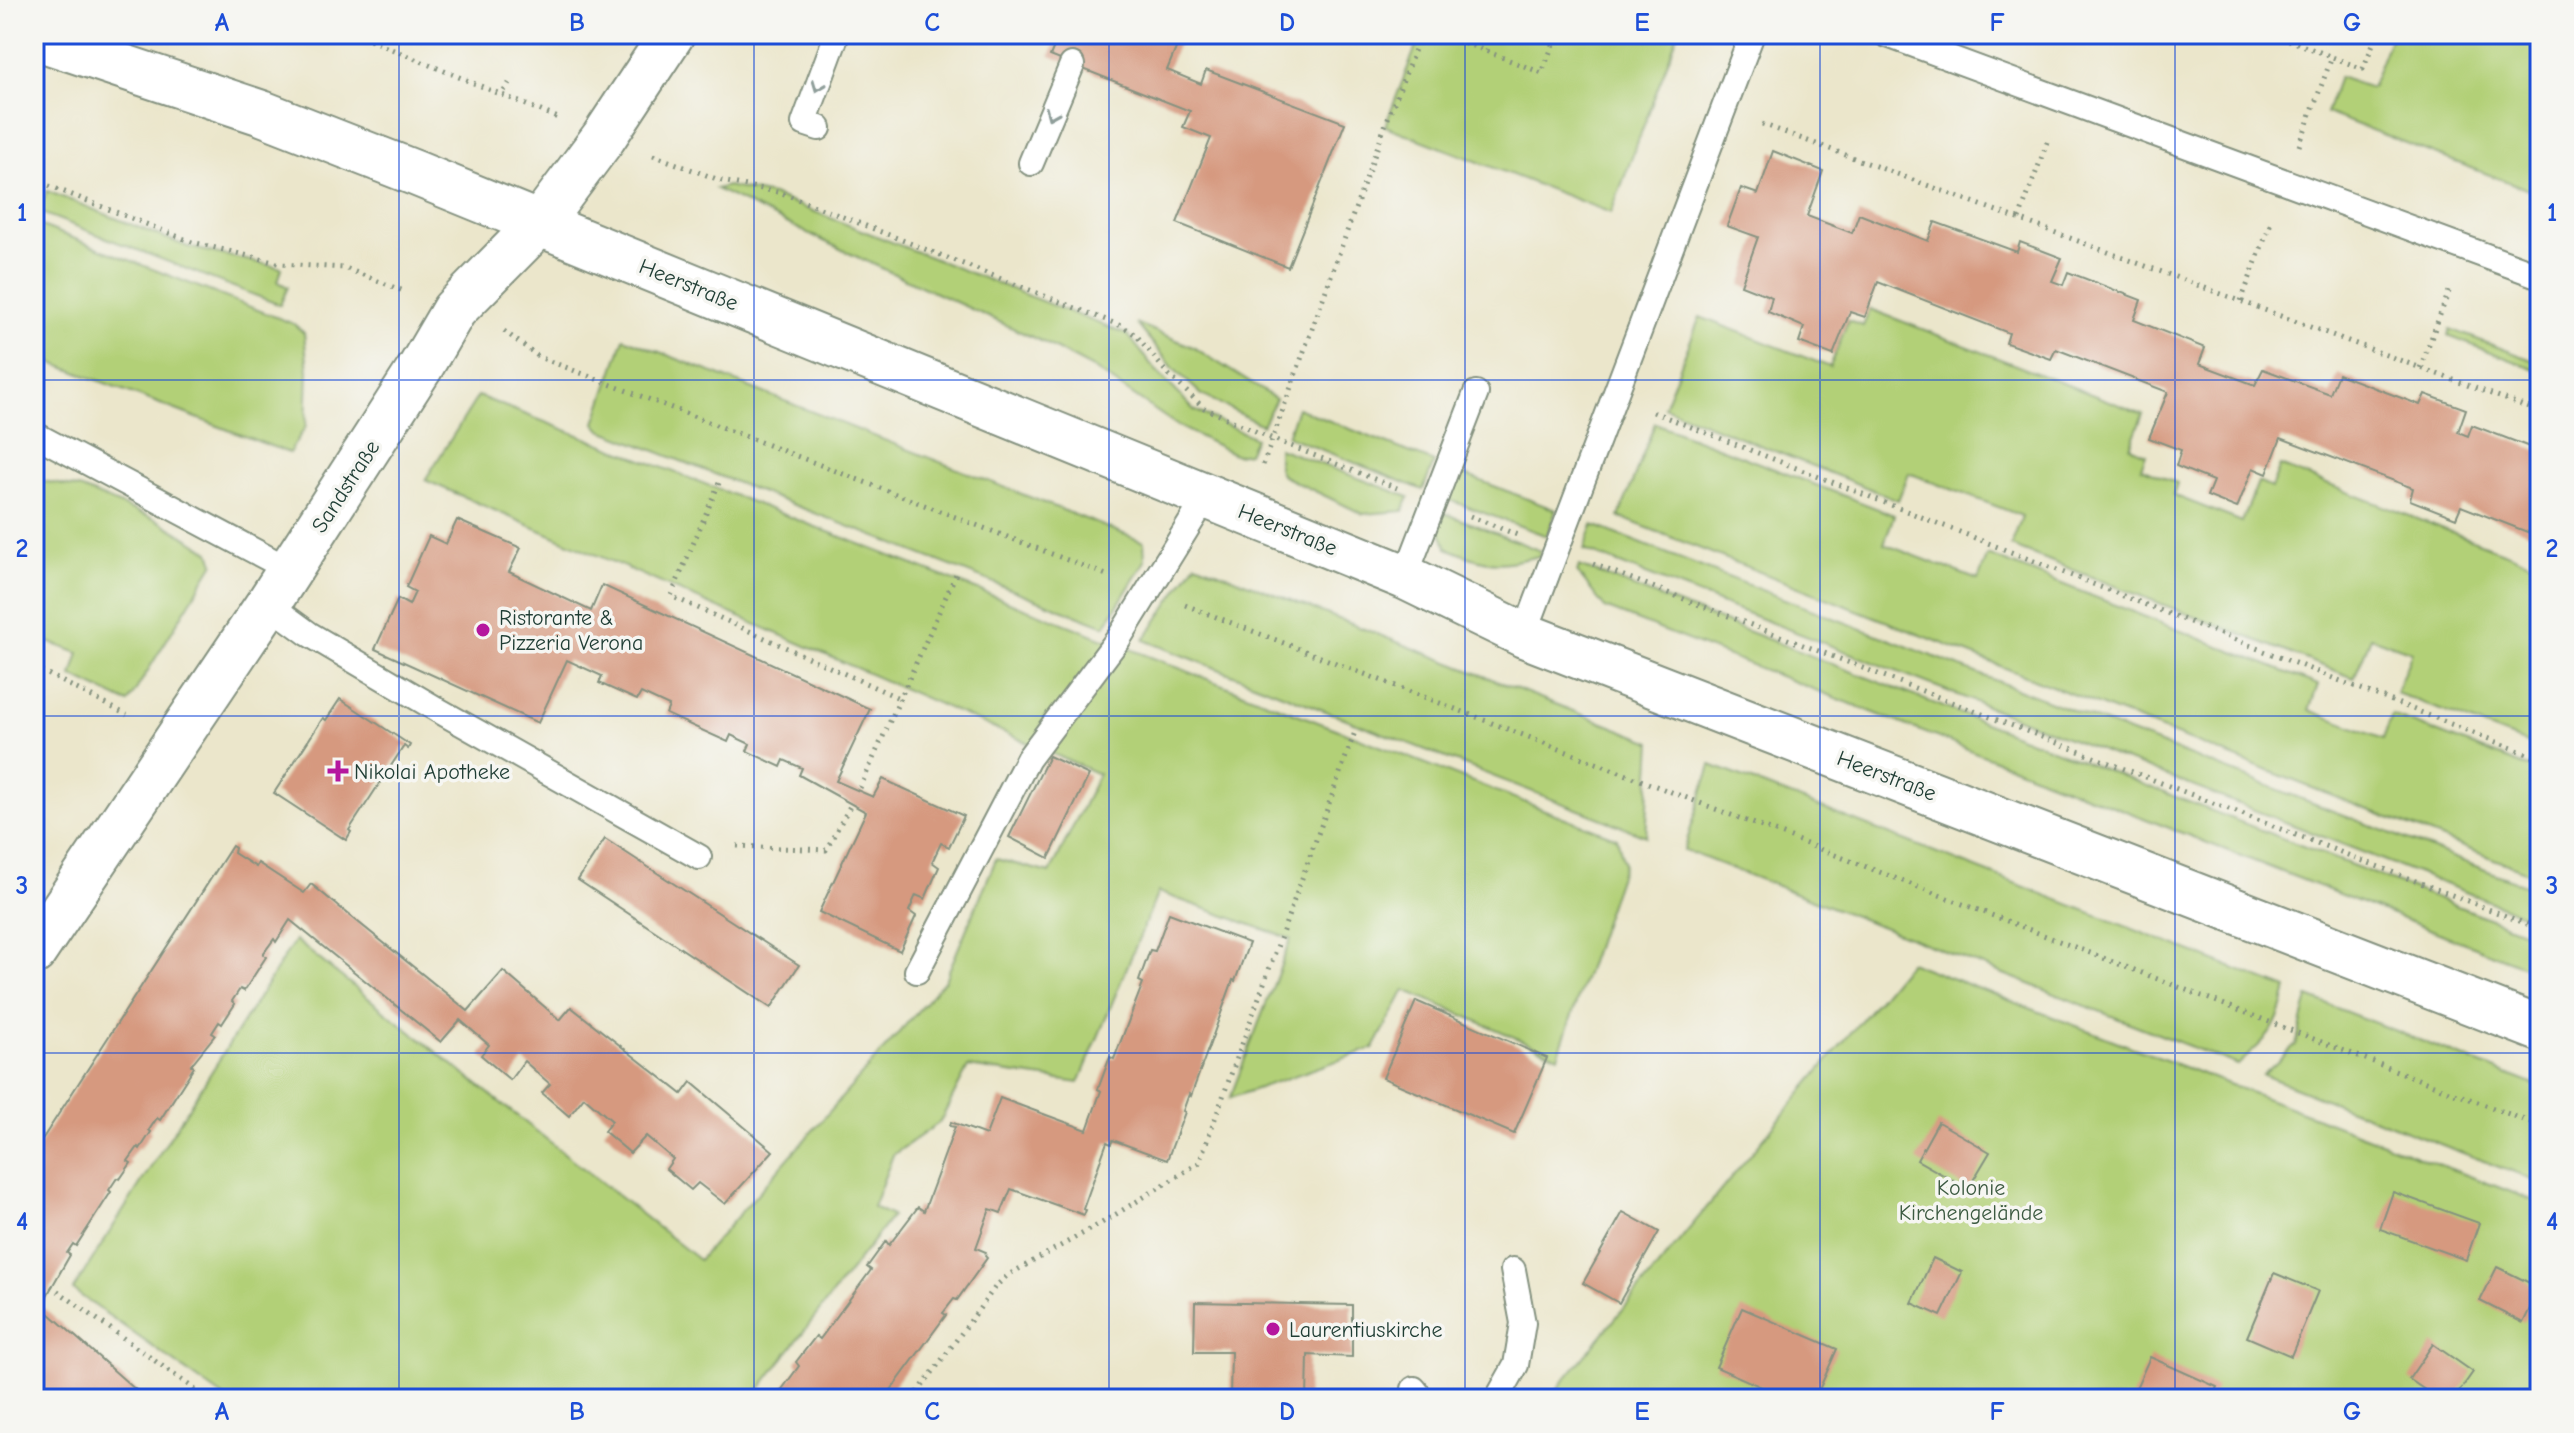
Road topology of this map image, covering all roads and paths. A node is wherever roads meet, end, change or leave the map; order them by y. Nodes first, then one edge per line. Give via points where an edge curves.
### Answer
1 (355, 34) edge
2 (672, 34) edge
3 (837, 34) edge
4 (1421, 34) edge
5 (1442, 34) edge
6 (1493, 34) edge
7 (1557, 34) edge
8 (1752, 34) edge
9 (1885, 34) edge
10 (2274, 34) edge
11 (34, 37) edge
12 (1487, 51) junction
13 (2332, 57) dead end
14 (1072, 65) dead end
15 (509, 83) dead end
16 (479, 87) dead end
17 (504, 91) dead end
18 (2063, 99) junction
19 (1723, 110) junction
20 (819, 128) dead end
21 (1031, 163) dead end
22 (34, 180) edge
23 (722, 181) dead end
24 (2019, 219) junction
25 (539, 224) junction
26 (2465, 248) junction
27 (345, 268) dead end
28 (2540, 276) edge
29 (502, 329) dead end
30 (2420, 368) junction
31 (1476, 393) dead end
32 (1614, 397) junction
33 (2540, 412) edge
34 (34, 434) edge
35 (1273, 439) junction
36 (719, 483) dead end
37 (1207, 496) junction
38 (1434, 502) junction
39 (1246, 512) junction
40 (1557, 550) junction
41 (956, 574) dead end
42 (1405, 577) junction
43 (279, 587) junction
44 (1148, 591) junction
45 (1524, 635) junction
46 (34, 667) edge
47 (901, 699) junction
48 (127, 715) dead end
49 (1356, 729) dead end
50 (2540, 759) edge
51 (860, 788) dead end
52 (850, 806) dead end
53 (699, 857) joint
54 (2540, 929) edge
55 (34, 952) edge
56 (917, 971) dead end
57 (2540, 1029) edge
58 (2540, 1126) edge
59 (1513, 1270) dead end
60 (51, 1286) dead end
61 (208, 1399) edge
62 (913, 1399) edge
63 (1497, 1399) edge

1 - 16 path
2 - 25 main road, Sandstraße
3 -> 20 lane via 804,123
4 - 35 path
5 - 12 path
6 - 12 path
7 - 12 path via 1542,73
8 - 19 lane
9 - 18 lane
10 - 13 path
11 - 25 main road, Heerstraße via 262,113
14 -> 21 lane
15 - 17 path
18 - 24 path
18 - 26 lane
19 - 24 path
19 - 32 lane
22 - 27 path via 192,242 281,264
23 - 35 path via 782,193 1124,327 1204,408
24 - 30 path
25 - 37 main road, Heerstraße
25 - 43 main road, Sandstraße via 454,310
26 - 28 lane
26 - 30 path
29 - 44 path via 539,357
30 - 33 path
31 - 38 lane
32 - 40 lane
32 - 50 path
34 - 43 lane
35 - 38 path
35 - 39 path
36 - 47 path via 671,596
37 - 39 main road, Heerstraße
37 - 44 lane
38 - 40 path
38 - 42 lane
39 - 42 main road, Heerstraße
40 - 45 lane
40 - 54 path
41 - 47 path
42 - 45 main road, Heerstraße
43 - 53 lane via 309,634
43 - 55 main road, Sandstraße
44 - 56 lane via 1028,759
44 - 58 path
45 - 57 main road, Heerstraße
46 - 48 path
47 - 51 path
49 - 62 path via 1199,1163 1008,1275
52 - 53 path via 826,850 724,846
59 - 63 lane via 1523,1323 1516,1365
60 - 61 path

